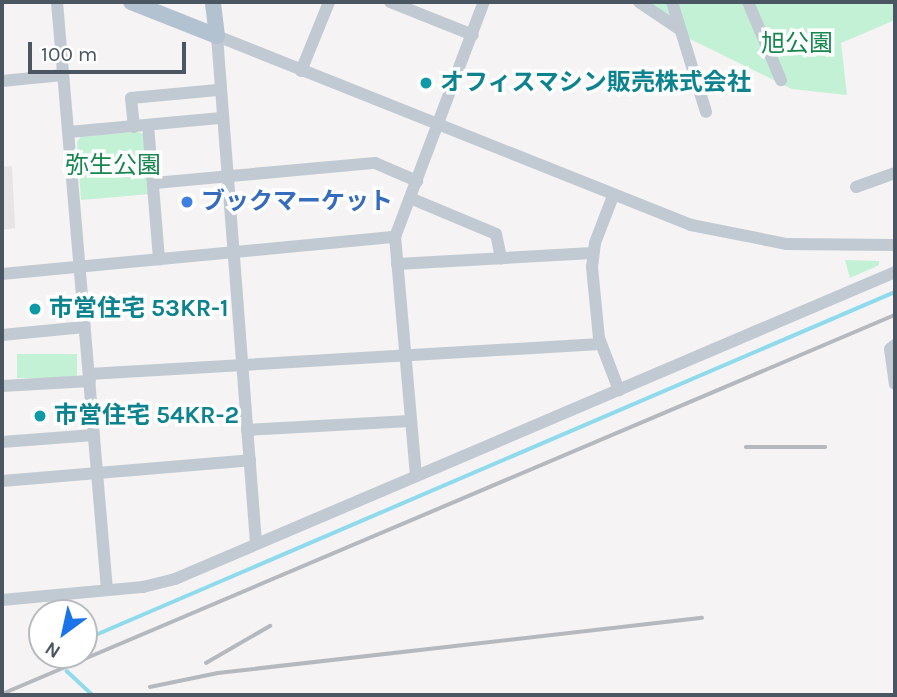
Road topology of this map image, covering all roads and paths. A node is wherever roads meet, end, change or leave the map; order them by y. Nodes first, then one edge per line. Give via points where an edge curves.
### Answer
1 (57, 2) edge
2 (131, 2) edge
3 (213, 2) edge
4 (329, 2) edge
5 (390, 2) edge
6 (484, 2) edge
7 (639, 2) edge
8 (671, 2) edge
9 (748, 2) edge
10 (679, 29) junction
11 (472, 35) junction
12 (217, 36) junction
13 (301, 71) junction
14 (63, 75) junction
15 (781, 80) dead end
16 (2, 81) edge
17 (218, 90) junction
18 (706, 112) dead end
19 (220, 118) junction
20 (148, 125) junction
21 (439, 126) junction
22 (134, 127) junction
23 (69, 132) junction
24 (895, 173) edge
25 (226, 177) junction
26 (417, 181) junction
27 (154, 183) junction
28 (856, 187) dead end
29 (613, 196) junction
30 (410, 198) junction
31 (395, 237) junction
32 (895, 245) edge
33 (592, 253) junction
34 (232, 254) junction
35 (501, 258) junction
36 (159, 260) junction
37 (397, 264) junction
38 (80, 267) junction
39 (895, 272) edge
40 (2, 274) edge
41 (85, 327) junction
42 (2, 335) edge
43 (600, 344) junction
44 (895, 345) edge
45 (405, 355) junction
46 (242, 365) junction
47 (90, 377) junction
48 (895, 384) edge
49 (2, 386) edge
50 (619, 390) junction
51 (410, 421) junction
52 (247, 430) junction
53 (94, 435) junction
54 (2, 442) edge
55 (250, 460) junction
56 (97, 472) junction
57 (416, 476) junction
58 (2, 481) edge
59 (256, 543) junction
60 (107, 590) junction
61 (2, 600) edge

1 - 14 street
2 - 12 main road
3 - 12 main road
4 - 13 street
5 - 11 street
6 - 11 street
7 - 10 street
8 - 10 street
9 - 15 street
10 - 18 street
11 - 21 street
12 - 13 street
12 - 17 street
13 - 21 street
14 - 16 street
14 - 23 street
17 - 19 street
17 - 22 street via 131,98
19 - 20 street
19 - 25 street
20 - 22 street
20 - 27 street
21 - 26 street
21 - 29 street
22 - 23 street
23 - 38 street
24 - 28 street
25 - 26 street via 375,163
25 - 27 street
25 - 34 street
26 - 30 street
27 - 36 street
29 - 32 street via 691,225 749,238 825,247
29 - 33 street
30 - 31 street
30 - 35 street via 496,234
31 - 34 street
31 - 37 street
33 - 35 street
33 - 43 street
34 - 36 street
34 - 46 street
35 - 37 street
36 - 38 street
37 - 45 street
38 - 40 street
38 - 41 street
39 - 50 street
41 - 42 street
41 - 47 street
43 - 45 street
43 - 50 street
44 - 48 street via 890,348
45 - 46 street
45 - 51 street
46 - 47 street
46 - 52 street
47 - 49 street
47 - 53 street
50 - 57 street
51 - 52 street
51 - 57 street
52 - 55 street
53 - 54 street
53 - 56 street
55 - 56 street
55 - 59 street
56 - 58 street
56 - 60 street
57 - 59 street
59 - 60 street via 163,583
60 - 61 street

